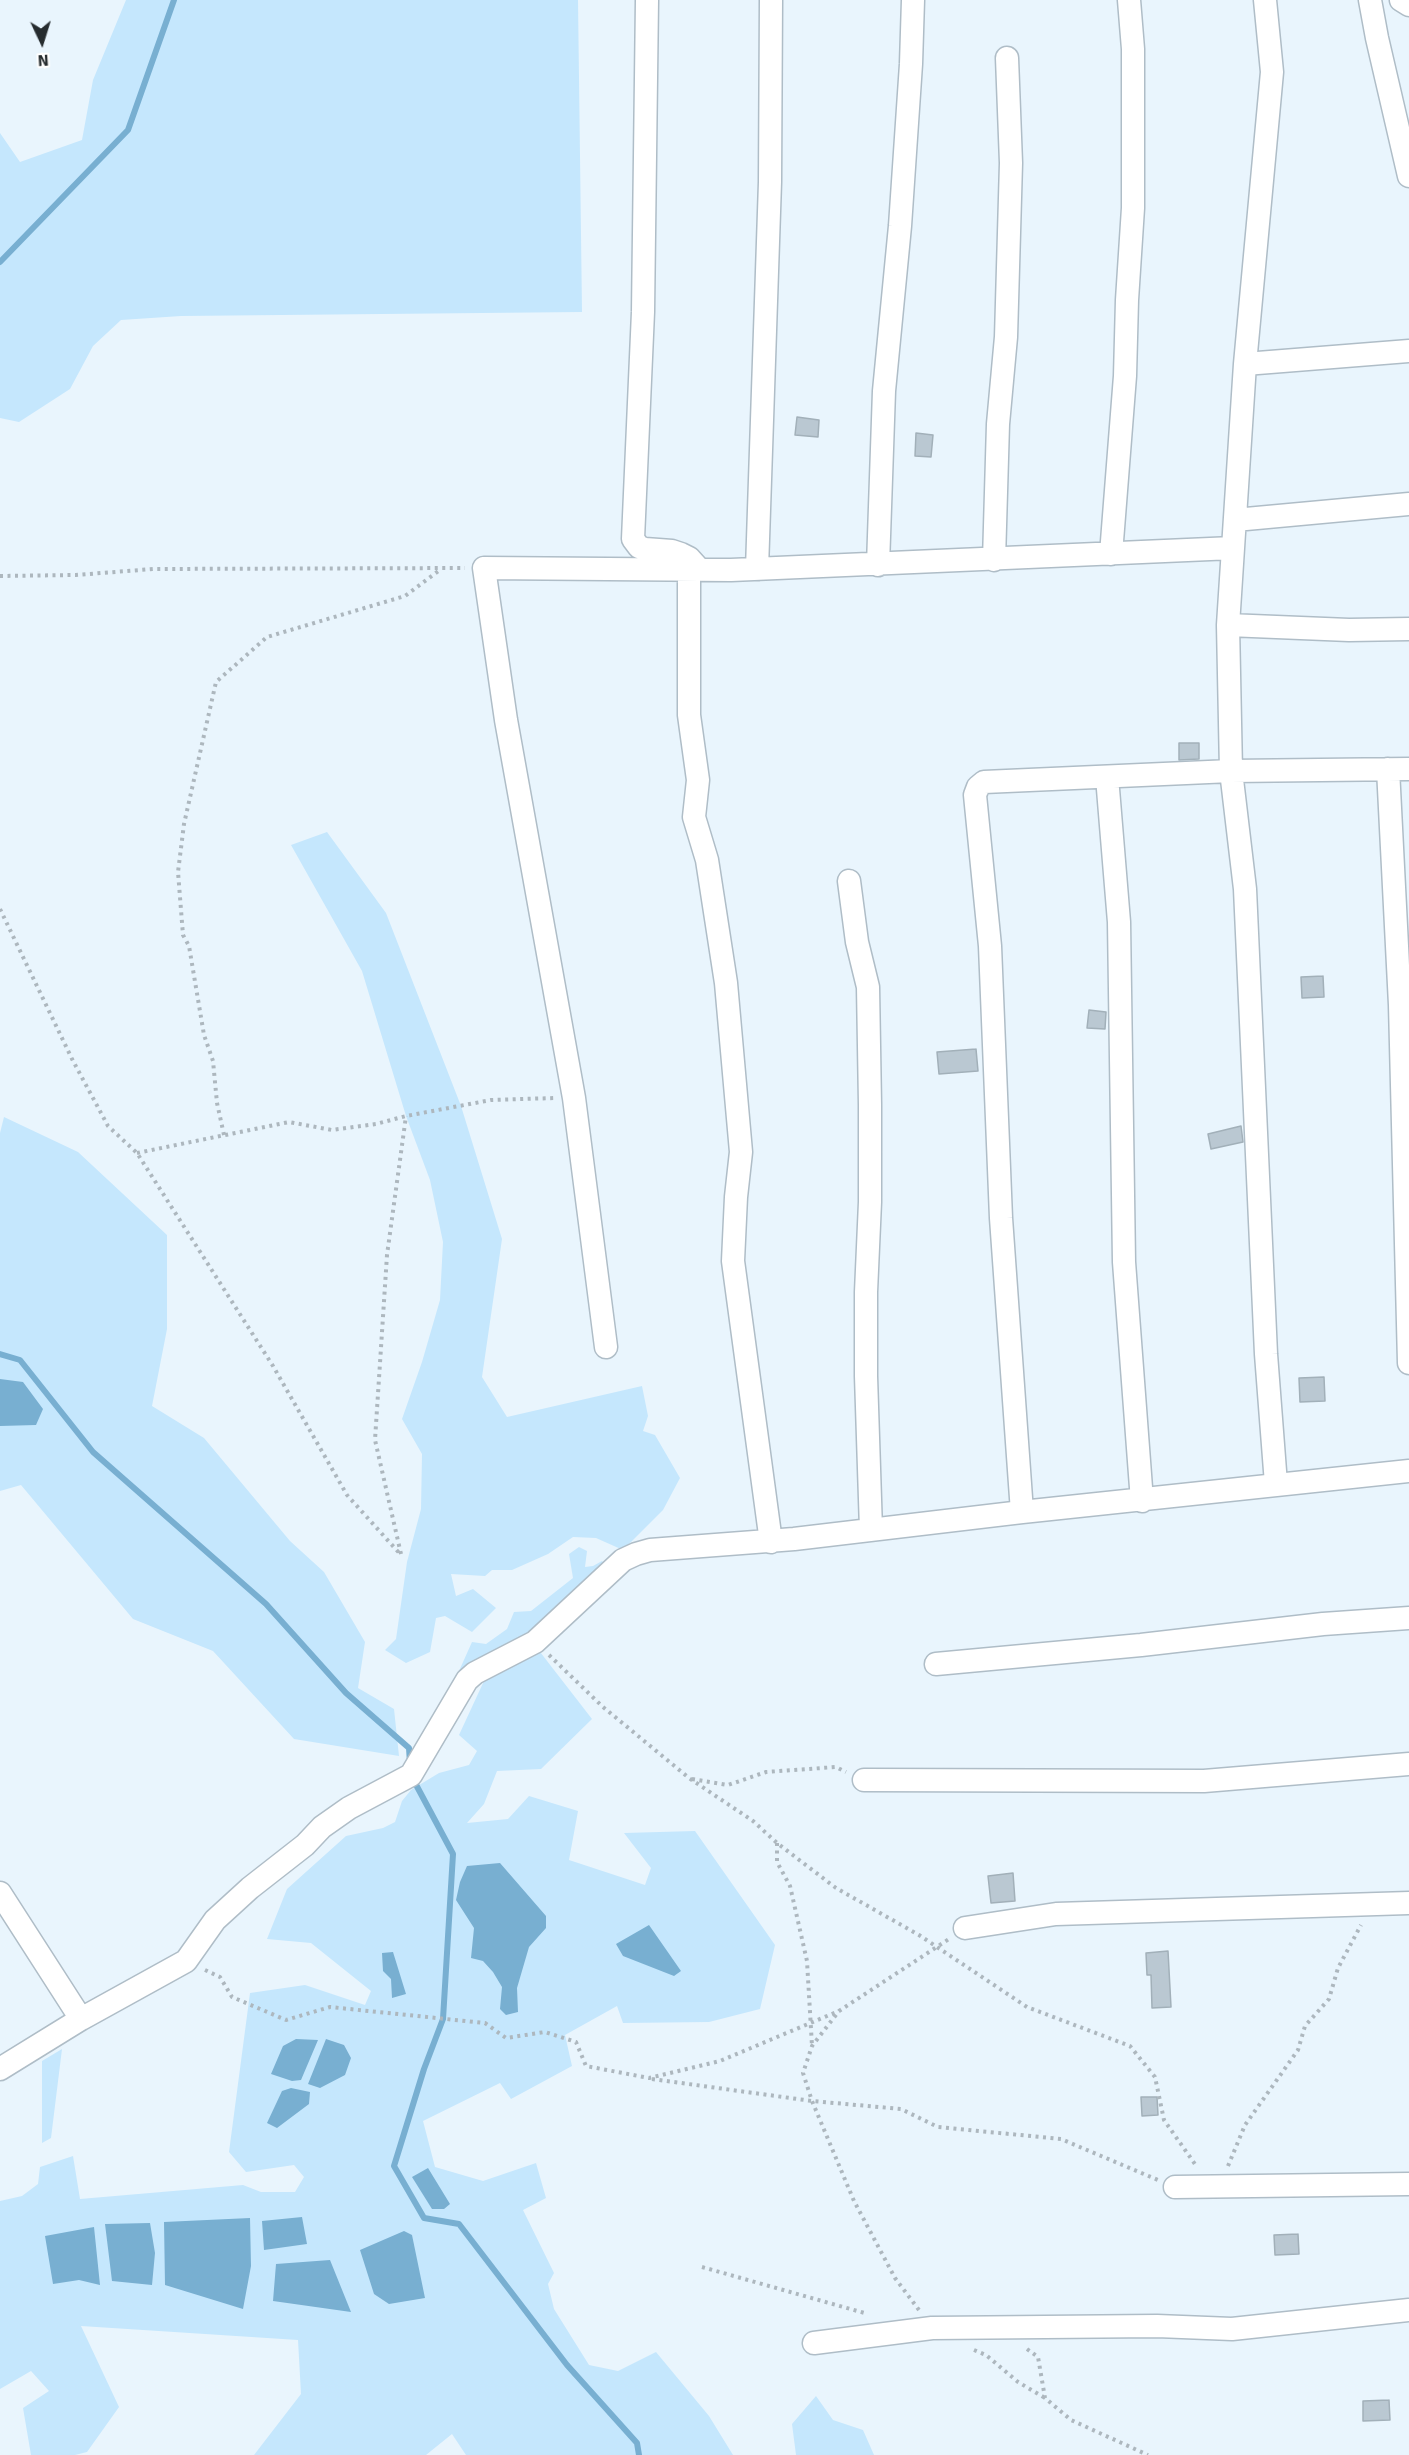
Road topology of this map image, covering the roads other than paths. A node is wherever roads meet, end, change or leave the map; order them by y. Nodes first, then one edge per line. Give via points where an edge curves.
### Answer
1 (646, 0) edge
2 (771, 0) edge
3 (913, 0) edge
4 (1129, 0) edge
5 (1265, 0) edge
6 (1370, 0) edge
7 (1401, 0) edge
8 (1409, 5) edge
9 (1007, 58) dead end
10 (1409, 176) edge
11 (1409, 351) edge
12 (1245, 364) junction
13 (1409, 504) edge
14 (1235, 520) junction
15 (1233, 548) junction
16 (1112, 554) junction
17 (994, 560) junction
18 (878, 565) junction
19 (694, 569) junction
20 (757, 569) junction
21 (1228, 625) junction
22 (1409, 628) edge
23 (1398, 769) edge
24 (1231, 771) junction
25 (1107, 777) junction
26 (849, 881) dead end
27 (606, 1347) dead end
28 (1409, 1363) edge
29 (1409, 1471) edge
30 (1276, 1484) junction
31 (1142, 1501) junction
32 (1023, 1512) junction
33 (871, 1530) junction
34 (771, 1542) junction
35 (1409, 1618) edge
36 (936, 1664) dead end
37 (1409, 1764) edge
38 (864, 1780) road end
39 (0, 1893) edge
40 (1409, 1902) edge
41 (965, 1928) road end
42 (81, 2019) junction
43 (0, 2069) edge
44 (1409, 2184) edge
45 (1175, 2187) road end
46 (1409, 2310) edge
47 (814, 2343) dead end

1 - 19 street via 643,312 633,539 645,549 681,554 689,558
2 - 20 street via 770,182
3 - 18 street via 900,226 884,391
4 - 16 street via 1133,49 1133,208
5 - 12 street via 1272,72
6 - 10 street
7 - 8 street
9 - 17 street via 1011,163
11 - 12 street
12 - 14 street
13 - 14 street
14 - 15 street
15 - 16 street
15 - 21 street
16 - 17 street
17 - 18 street
18 - 20 street
19 - 20 street
19 - 27 street via 484,568 506,720 574,1098
19 - 34 street via 689,715 698,780 694,817 707,860 726,983 741,1152 733,1261
21 - 22 street
21 - 24 street
23 - 24 street
23 - 28 street
24 - 25 street
24 - 30 street via 1245,889 1266,1354
25 - 31 street via 1119,922 1124,1262
25 - 32 street via 984,782 975,795 990,946 1001,1218
26 - 33 street via 868,987 870,1202 866,1376
29 - 30 street
30 - 31 street
31 - 32 street
32 - 33 street
33 - 34 street
34 - 42 street via 650,1550 623,1560 535,1642 467,1680 411,1775 322,1827 215,1920 186,1961
35 - 36 street
37 - 38 street via 1204,1781
39 - 42 street
40 - 41 street via 1056,1914
42 - 43 street
44 - 45 street
46 - 47 street via 1232,2329 932,2328

